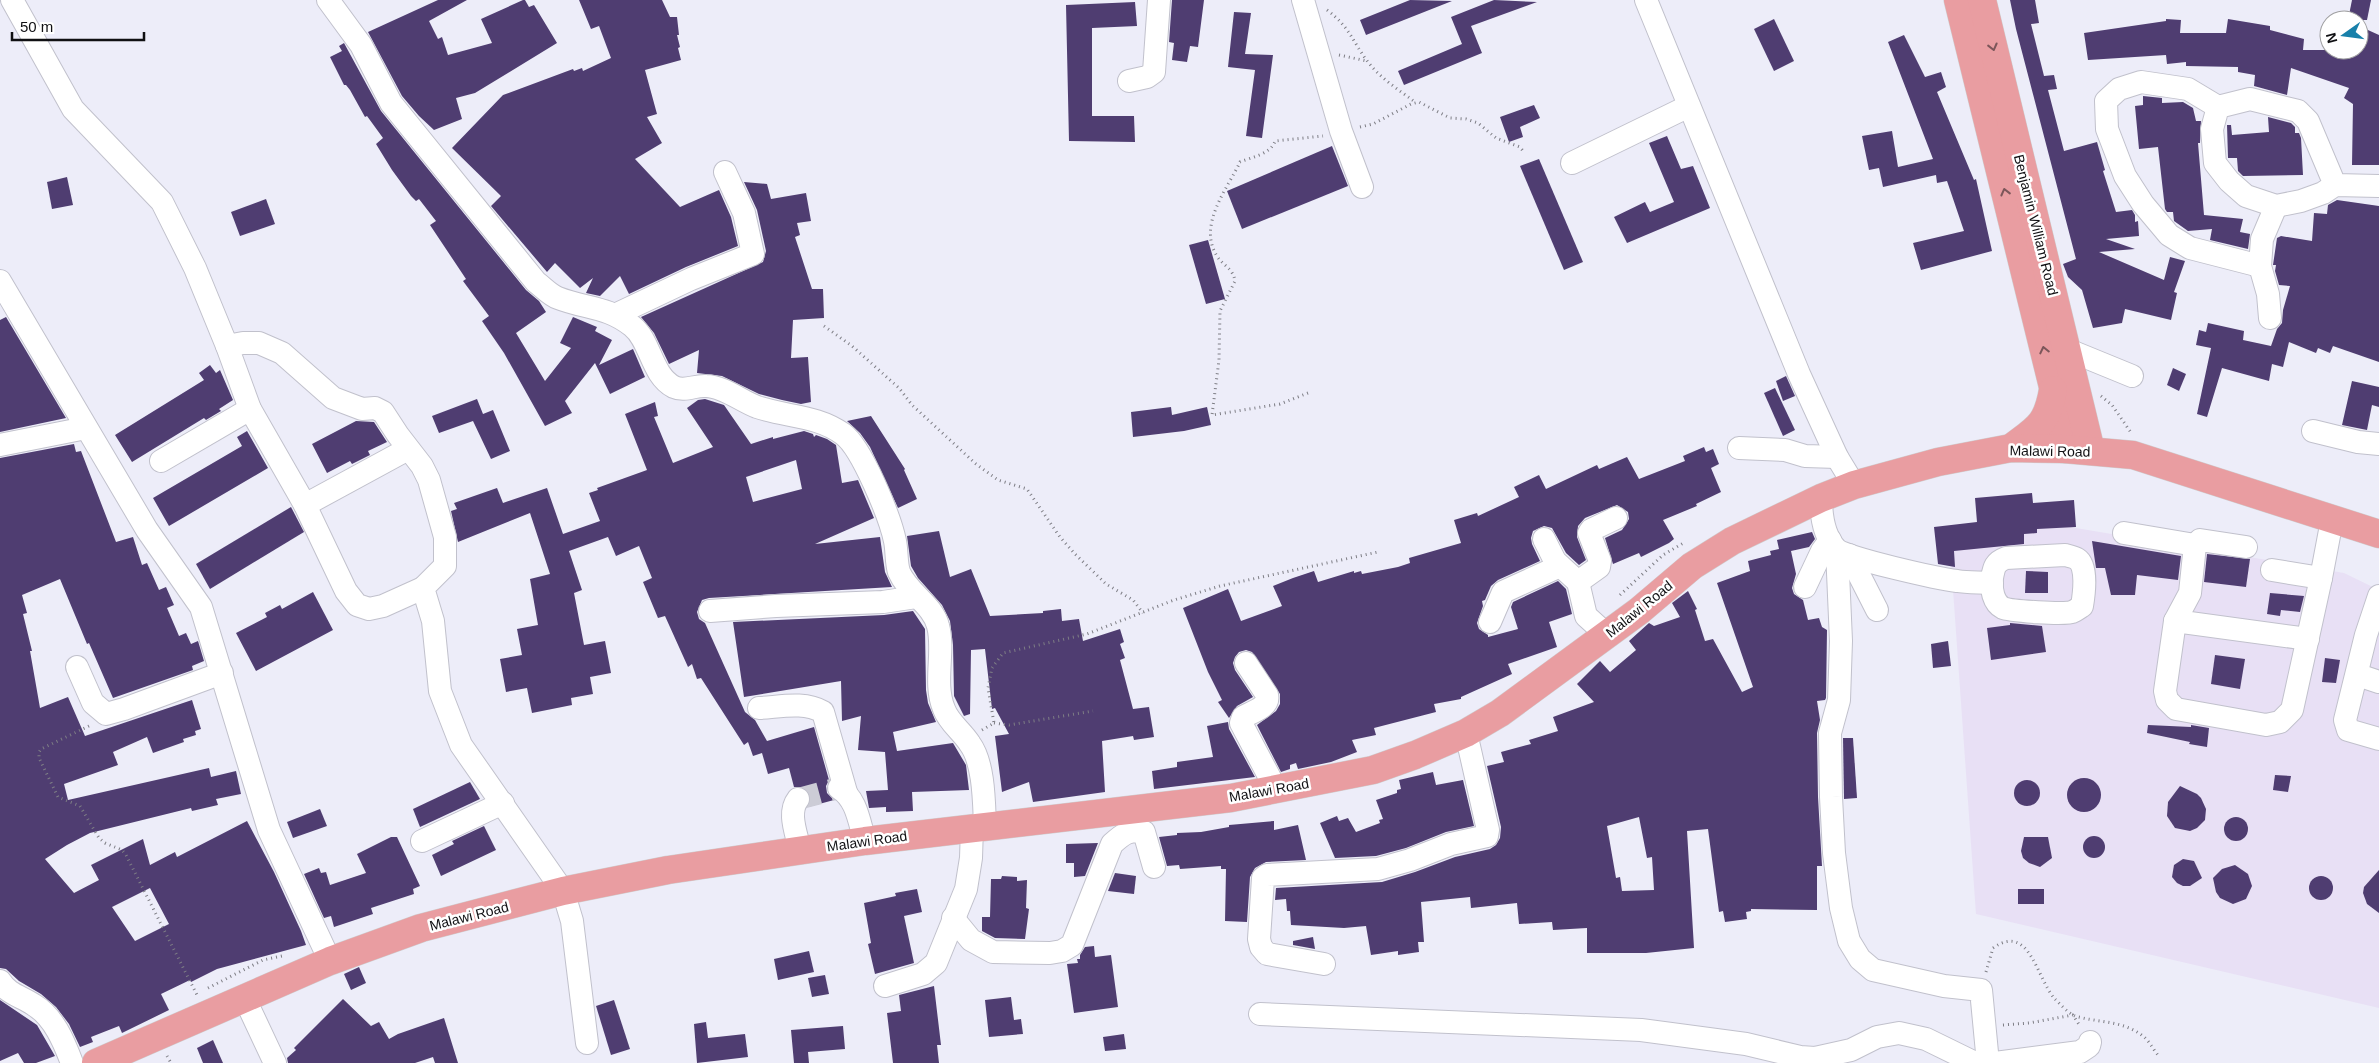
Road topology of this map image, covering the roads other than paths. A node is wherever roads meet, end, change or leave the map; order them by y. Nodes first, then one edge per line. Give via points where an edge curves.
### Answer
1 (12, 0) edge
2 (328, 0) edge
3 (1159, 0) edge
4 (1646, 0) edge
5 (1958, 0) edge
6 (1982, 0) edge
7 (1313, 4) edge
8 (1129, 81) dead end
9 (1689, 106) junction
10 (2218, 107) junction
11 (1572, 163) dead end
12 (725, 172) dead end
13 (2335, 185) junction
14 (2379, 186) edge
15 (1362, 187) dead end
16 (2276, 206) junction
17 (2260, 266) junction
18 (0, 281) edge
19 (617, 314) junction
20 (2270, 318) dead end
21 (227, 346) junction
22 (2064, 370) junction
23 (2132, 376) dead end
24 (250, 409) junction
25 (86, 428) junction
26 (2312, 431) dead end
27 (2379, 444) edge
28 (0, 445) edge
29 (1739, 448) dead end
30 (2011, 448) junction
31 (2064, 449) junction
32 (408, 450) junction
33 (2091, 451) junction
34 (2134, 455) junction
35 (1837, 457) junction
36 (161, 461) dead end
37 (1854, 485) junction
38 (1821, 498) junction
39 (305, 505) junction
40 (1616, 518) dead end
41 (2332, 520) junction
42 (2124, 533) dead end
43 (2379, 534) edge
44 (1544, 539) dead end
45 (2195, 545) junction
46 (2246, 546) dead end
47 (1838, 548) junction
48 (1560, 566) junction
49 (2272, 570) dead end
50 (2322, 578) junction
51 (1578, 582) junction
52 (1992, 583) dead end
53 (1804, 587) dead end
54 (423, 588) junction
55 (2379, 596) edge
56 (916, 597) junction
57 (1877, 610) dead end
58 (710, 611) dead end
59 (2175, 621) junction
60 (1490, 622) dead end
61 (1600, 627) junction
62 (2308, 639) junction
63 (1246, 663) dead end
64 (77, 667) dead end
65 (222, 673) junction
66 (2358, 675) junction
67 (2379, 682) edge
68 (759, 708) dead end
69 (1466, 733) junction
70 (2379, 739) edge
71 (1274, 790) junction
72 (798, 799) dead end
73 (503, 803) junction
74 (978, 826) junction
75 (422, 840) dead end
76 (865, 840) junction
77 (800, 851) junction
78 (1154, 867) dead end
79 (563, 892) junction
80 (953, 918) junction
81 (330, 961) junction
82 (1324, 964) dead end
83 (0, 981) edge
84 (885, 986) dead end
85 (244, 997) junction
86 (1260, 1014) dead end
87 (2090, 1042) road end
88 (587, 1043) dead end
89 (272, 1061) edge
90 (72, 1063) edge
91 (96, 1063) edge
92 (1976, 1063) edge
93 (1988, 1063) edge
94 (1995, 1063) edge

1 - 21 street via 73,109 162,202 195,268
2 - 19 street via 361,45 391,103 536,282 557,298
3 - 8 street via 1154,72
4 - 9 street
22 -> 5 main road, Benjamin William Road
6 -> 22 main road, Benjamin William Road
7 - 15 street via 1318,54
9 - 11 street
9 - 35 street via 1799,374
10 - 13 street via 2250,99 2298,111 2308,121
10 - 16 street via 2212,130 2216,163 2246,196
10 - 17 street via 2188,89 2141,82 2119,89 2106,101 2107,129 2125,176 2169,235 2190,248
12 - 19 street via 744,213 753,254
13 - 14 street
13 - 16 street via 2301,201
16 - 17 street via 2262,239
17 - 20 street via 2268,294
18 - 25 street
19 - 56 street via 635,328 664,378 676,388 715,388 758,408 815,420 844,435 859,455 879,496 895,540 899,572
21 - 24 street
21 - 32 street via 259,344 282,353 333,398 362,409 375,408 384,412
22 - 23 street
22 - 30 main road via 2044,420
22 - 31 main road, Benjamin William Road
22 - 33 main road, Benjamin William Road
22 - 34 main road via 2106,433
24 - 36 street
24 - 39 street
25 - 28 street
25 - 65 street via 147,530 201,608
26 - 27 street
29 - 35 street
30 - 31 main road, Malawi Road
30 - 37 main road, Malawi Road via 1938,462
31 - 33 main road, Malawi Road
32 - 39 street
32 - 54 street via 429,480 445,537 445,566
33 - 34 main road, Malawi Road
34 - 41 main road, Malawi Road
35 - 37 street
37 - 38 main road, Malawi Road
38 - 47 street via 1822,514
38 - 61 main road, Malawi Road via 1732,541
39 - 54 street via 346,591 357,605 369,609 383,606
40 - 51 street via 1591,530 1589,534 1600,561 1599,567
41 - 43 main road, Malawi Road
41 - 50 street
42 - 45 street
44 - 48 street
45 - 46 street via 2200,540
45 - 59 street via 2190,593
47 - 52 street via 1957,581
47 - 53 street via 1822,551
47 - 57 street
47 - 93 street via 1841,641 1839,700 1830,734 1831,770 1834,853 1849,941 1860,959 1874,970 1944,986 1981,990
48 - 51 street
48 - 60 street via 1503,592
49 - 50 street
50 - 62 street
51 - 61 street via 1584,613
54 - 73 street via 433,621 440,690 447,712 461,745
55 - 66 street via 2366,635
56 - 58 street via 883,602
56 - 74 street via 936,618 939,629 938,674 943,708 971,745 979,767 984,796
59 - 62 street
59 - 62 street via 2165,691 2167,700 2176,709 2266,725 2280,722 2292,710
61 - 69 main road, Malawi Road via 1500,714
63 - 71 street via 1268,700 1243,717 1242,723
64 - 65 street via 93,703 106,714
65 - 81 street via 269,830
66 - 67 street
66 - 70 street via 2346,725 2348,730
68 - 76 street via 800,705 814,706 823,712 843,790 852,801
69 - 71 main road, Malawi Road via 1374,770
69 - 82 street via 1487,836 1451,844 1378,869 1267,875 1263,878 1261,947 1267,954
71 - 74 main road, Malawi Road via 1231,798
72 - 77 street via 793,806 793,815
73 - 75 street
73 - 79 street
74 - 76 main road, Malawi Road
74 - 80 street via 966,889
76 - 77 main road, Malawi Road
77 - 79 main road, Malawi Road via 668,870
78 - 80 street via 1144,832 1133,830 1112,844 1072,945 1062,951 993,952 972,940
79 - 81 main road, Malawi Road via 421,928
79 - 88 street via 572,921
80 - 84 street via 936,963 923,974
81 - 85 main road, Malawi Road
83 - 90 street via 6,991 36,1006 60,1033
85 - 89 street
85 - 91 main road, Malawi Road
86 - 92 street via 1641,1030 1746,1044 1815,1058 1851,1050 1877,1037 1899,1033 1926,1039
87 - 94 street via 2080,1052

